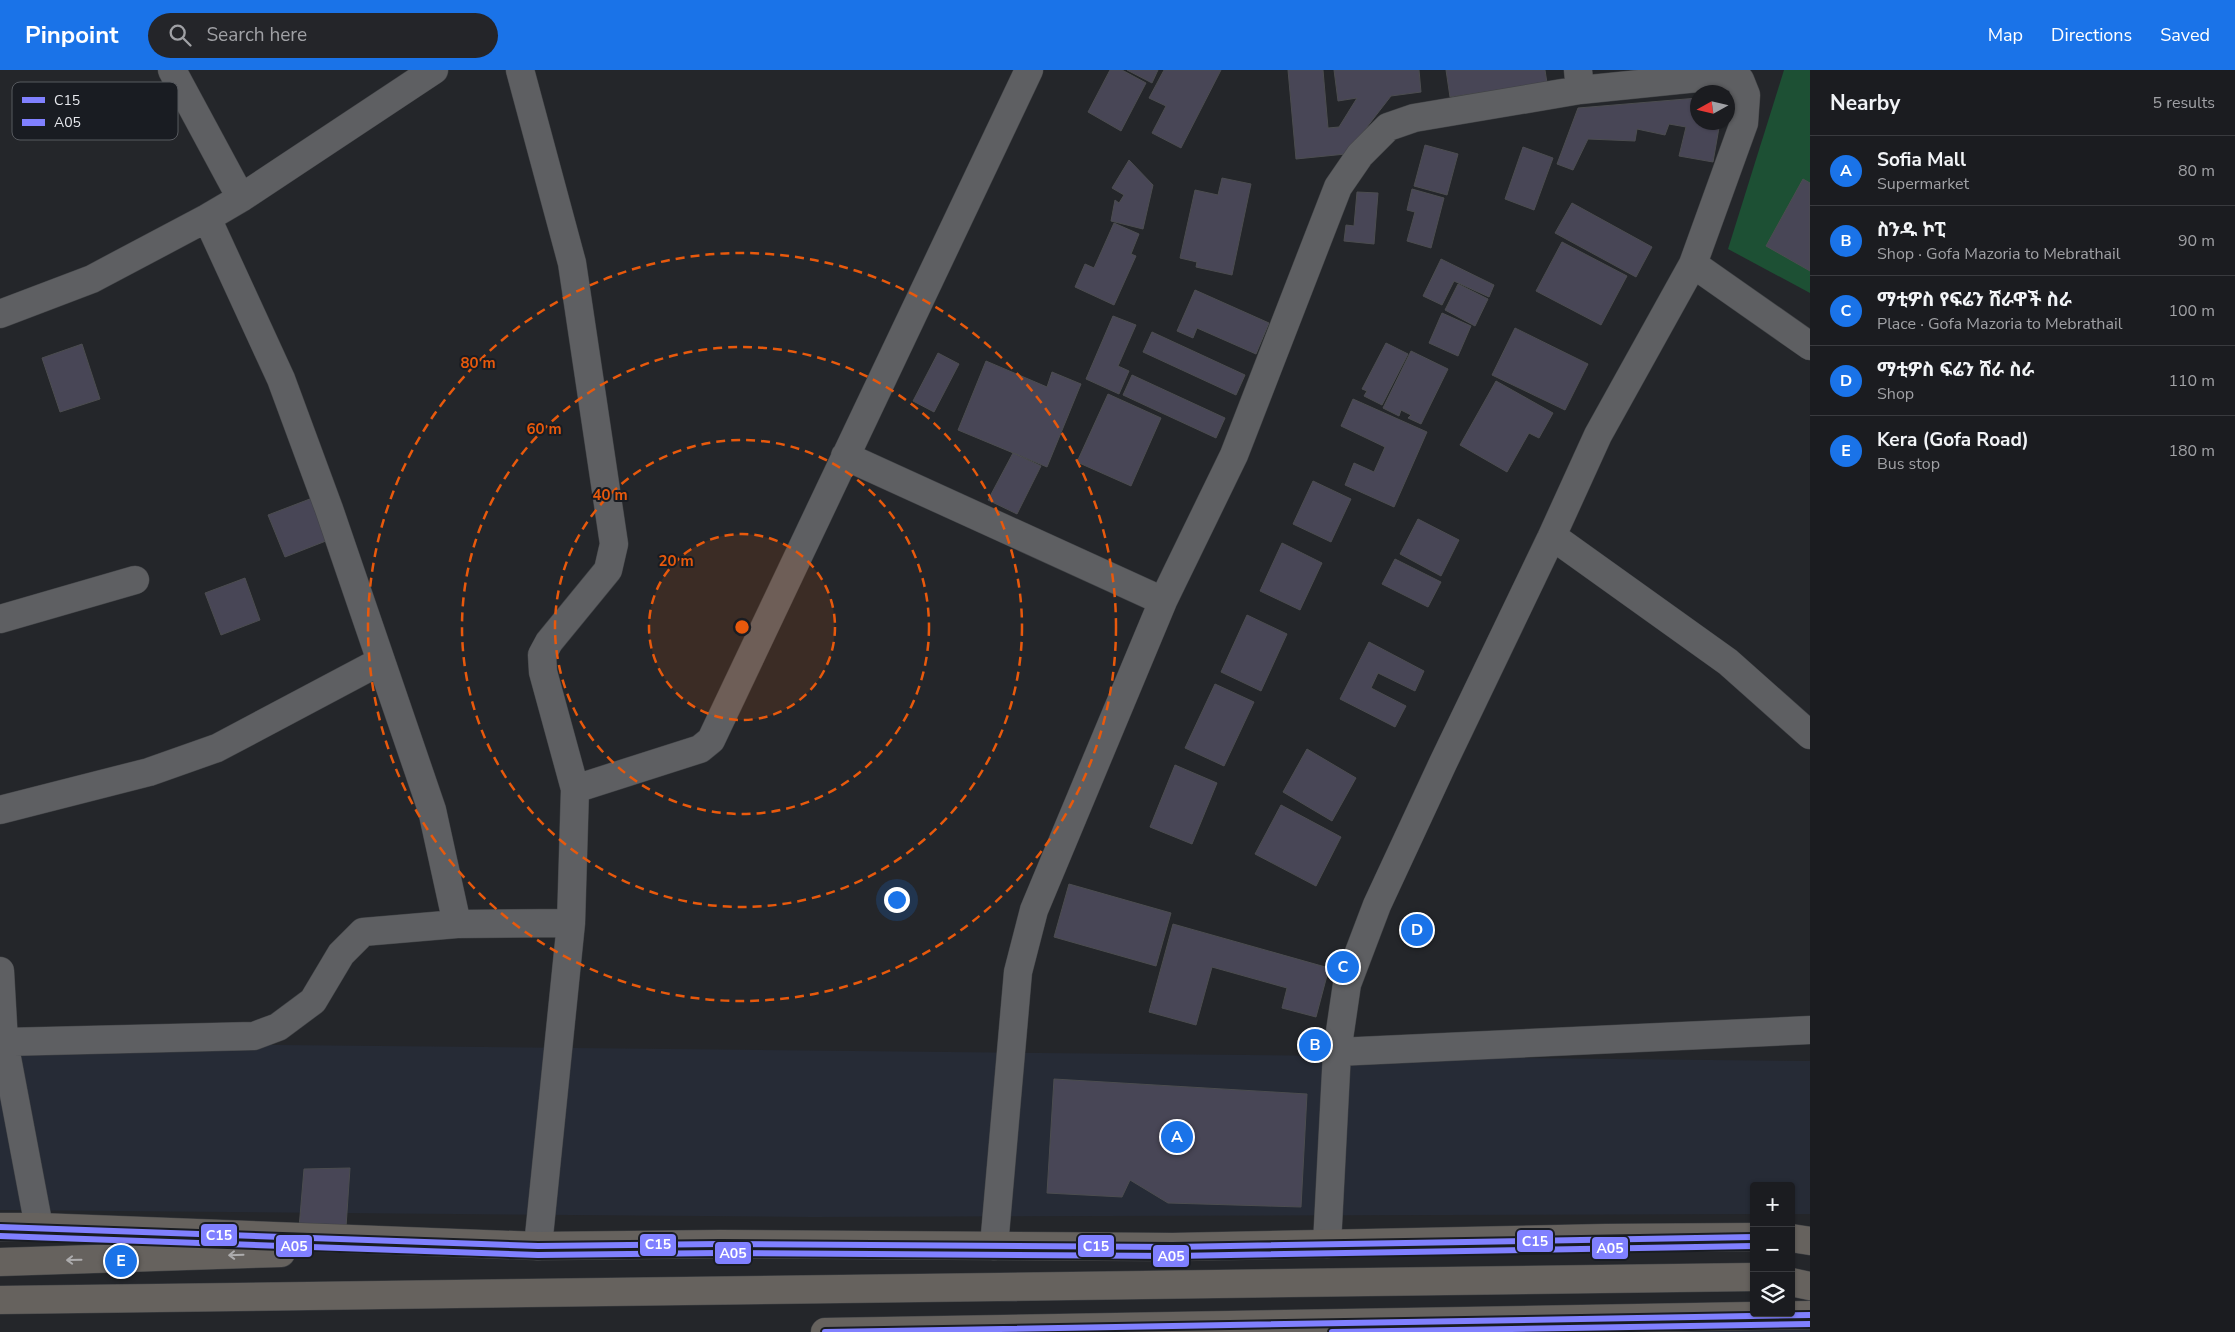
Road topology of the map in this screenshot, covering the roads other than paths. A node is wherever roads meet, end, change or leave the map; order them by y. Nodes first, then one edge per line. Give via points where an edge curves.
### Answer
1 (172, 70) edge
2 (520, 70) edge
3 (1029, 70) edge
4 (420, 74) edge
5 (1579, 80) edge
6 (241, 198) junction
7 (207, 218) junction
8 (1693, 264) junction
9 (0, 314) edge
10 (1810, 346) edge
11 (845, 456) junction
12 (1552, 536) junction
13 (135, 580) dead end
14 (1163, 601) junction
15 (0, 619) edge
16 (382, 661) junction
17 (1810, 735) edge
18 (575, 788) junction
19 (0, 810) edge
20 (456, 924) junction
21 (571, 924) junction
22 (0, 971) edge
23 (1810, 1030) edge
24 (2, 1041) edge
25 (1337, 1052) junction
26 (0, 1227) edge
27 (39, 1227) junction
28 (1750, 1237) edge
29 (1795, 1239) edge
30 (1810, 1241) edge
31 (477, 1244) junction
32 (1327, 1244) junction
33 (538, 1246) junction
34 (994, 1246) junction
35 (0, 1262) edge
36 (1810, 1274) edge
37 (1795, 1275) edge
38 (1750, 1277) edge
39 (1795, 1283) edge
40 (1810, 1286) edge
41 (0, 1300) edge
42 (1810, 1315) edge
43 (1606, 1325) edge
44 (1168, 1329) edge
45 (825, 1332) edge

1 - 6 street
2 - 18 street via 572,263 614,544 608,570 542,655 543,672
3 - 11 street
4 - 6 street
5 - 8 street via 1727,75 1740,80 1746,94 1744,123
5 - 14 street via 1414,118 1388,127 1360,154 1338,187 1234,455
6 - 7 street
7 - 9 street via 92,279
7 - 16 street via 281,379
8 - 10 street
8 - 12 street via 1598,435
11 - 14 street
11 - 18 street via 711,740 700,749
12 - 17 street via 1728,662
12 - 25 street via 1377,904 1347,984
13 - 15 street
14 - 34 street via 1034,910 1018,972
16 - 19 street via 217,748 149,772
16 - 20 street via 432,810
18 - 21 street
20 - 21 street
20 - 24 street via 363,932 341,954 313,1001 278,1027 254,1036
21 - 33 street
22 - 24 street
23 - 25 street
24 - 27 street
25 - 32 street
26 - 27 main road
27 - 31 main road
28 - 32 main road
29 - 30 main road
31 - 33 main road
31 -> 35 main road
32 - 34 main road
33 - 34 main road
36 - 37 main road
38 - 41 main road
39 - 40 main road
42 - 43 main road
43 - 44 main road
44 - 45 main road

